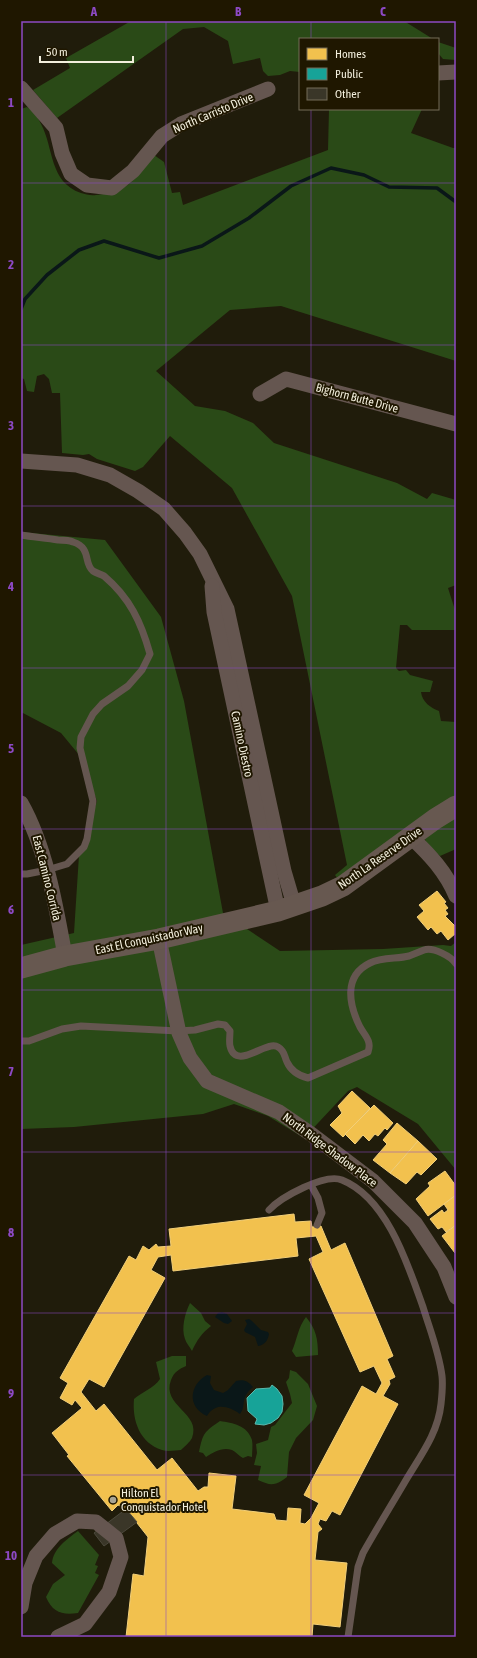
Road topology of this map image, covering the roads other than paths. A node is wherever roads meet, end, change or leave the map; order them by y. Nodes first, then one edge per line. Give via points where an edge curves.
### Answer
1 (456, 72) edge
2 (439, 73) edge
3 (21, 88) edge
4 (268, 90) dead end
5 (260, 394) dead end
6 (456, 424) edge
7 (21, 461) edge
8 (21, 535) edge
9 (21, 803) edge
10 (456, 806) edge
11 (411, 837) junction
12 (46, 870) junction
13 (21, 874) edge
14 (456, 896) edge
15 (286, 908) junction
16 (159, 939) junction
17 (65, 956) junction
18 (456, 964) edge
19 (21, 968) edge
20 (178, 1031) junction
21 (21, 1042) edge
22 (311, 1185) junction
23 (269, 1210) dead end
24 (317, 1225) dead end
25 (456, 1297) edge
26 (21, 1607) edge
27 (58, 1637) edge
28 (348, 1637) edge

1 - 2 street
3 - 4 street, North Carristo Drive via 56,128 62,153 71,174 87,185 112,188 133,171 162,136 181,124
5 - 6 street, Bighorn Butte Drive via 286,379
7 - 15 street, Camino Diestro via 77,465 110,475 164,509 200,554 211,577 214,612
8 - 12 lane via 73,542 81,547 86,552 92,571 102,575 132,607 144,630 150,654 142,670 128,686 102,704 93,714 81,737 80,748 93,801 87,839 84,847 67,864
9 - 12 street, East Camino Corrida via 37,836
10 - 11 street, North La Reserve Drive
11 - 14 street via 436,862 451,883
11 - 15 street, North La Reserve Drive via 343,886
12 - 13 lane
12 - 17 street, East Camino Corrida
15 - 16 street, East El Conquistador Way
16 - 17 street, East El Conquistador Way
16 - 20 street, North Ridge Shadow Place
17 - 19 street, East El Conquistador Way
18 - 20 lane via 447,955 426,949 410,956 370,963 357,973 350,986 351,1005 368,1040 368,1052 308,1078 299,1076 287,1064 284,1052 278,1046 270,1045 242,1057 235,1054 230,1047 230,1031 225,1025
20 - 21 lane via 81,1026
20 - 25 street, North Ridge Shadow Place via 190,1058 207,1081 279,1112 373,1181 415,1223 444,1267
22 - 23 lane via 286,1197
22 - 24 lane via 322,1213
22 - 28 lane via 331,1178 341,1179 357,1188 375,1206 386,1222 402,1248 438,1353 442,1378 441,1405 435,1431 363,1552 358,1567
26 - 27 street via 36,1556 55,1534 77,1521 96,1522 116,1538 121,1557 109,1592 85,1624

